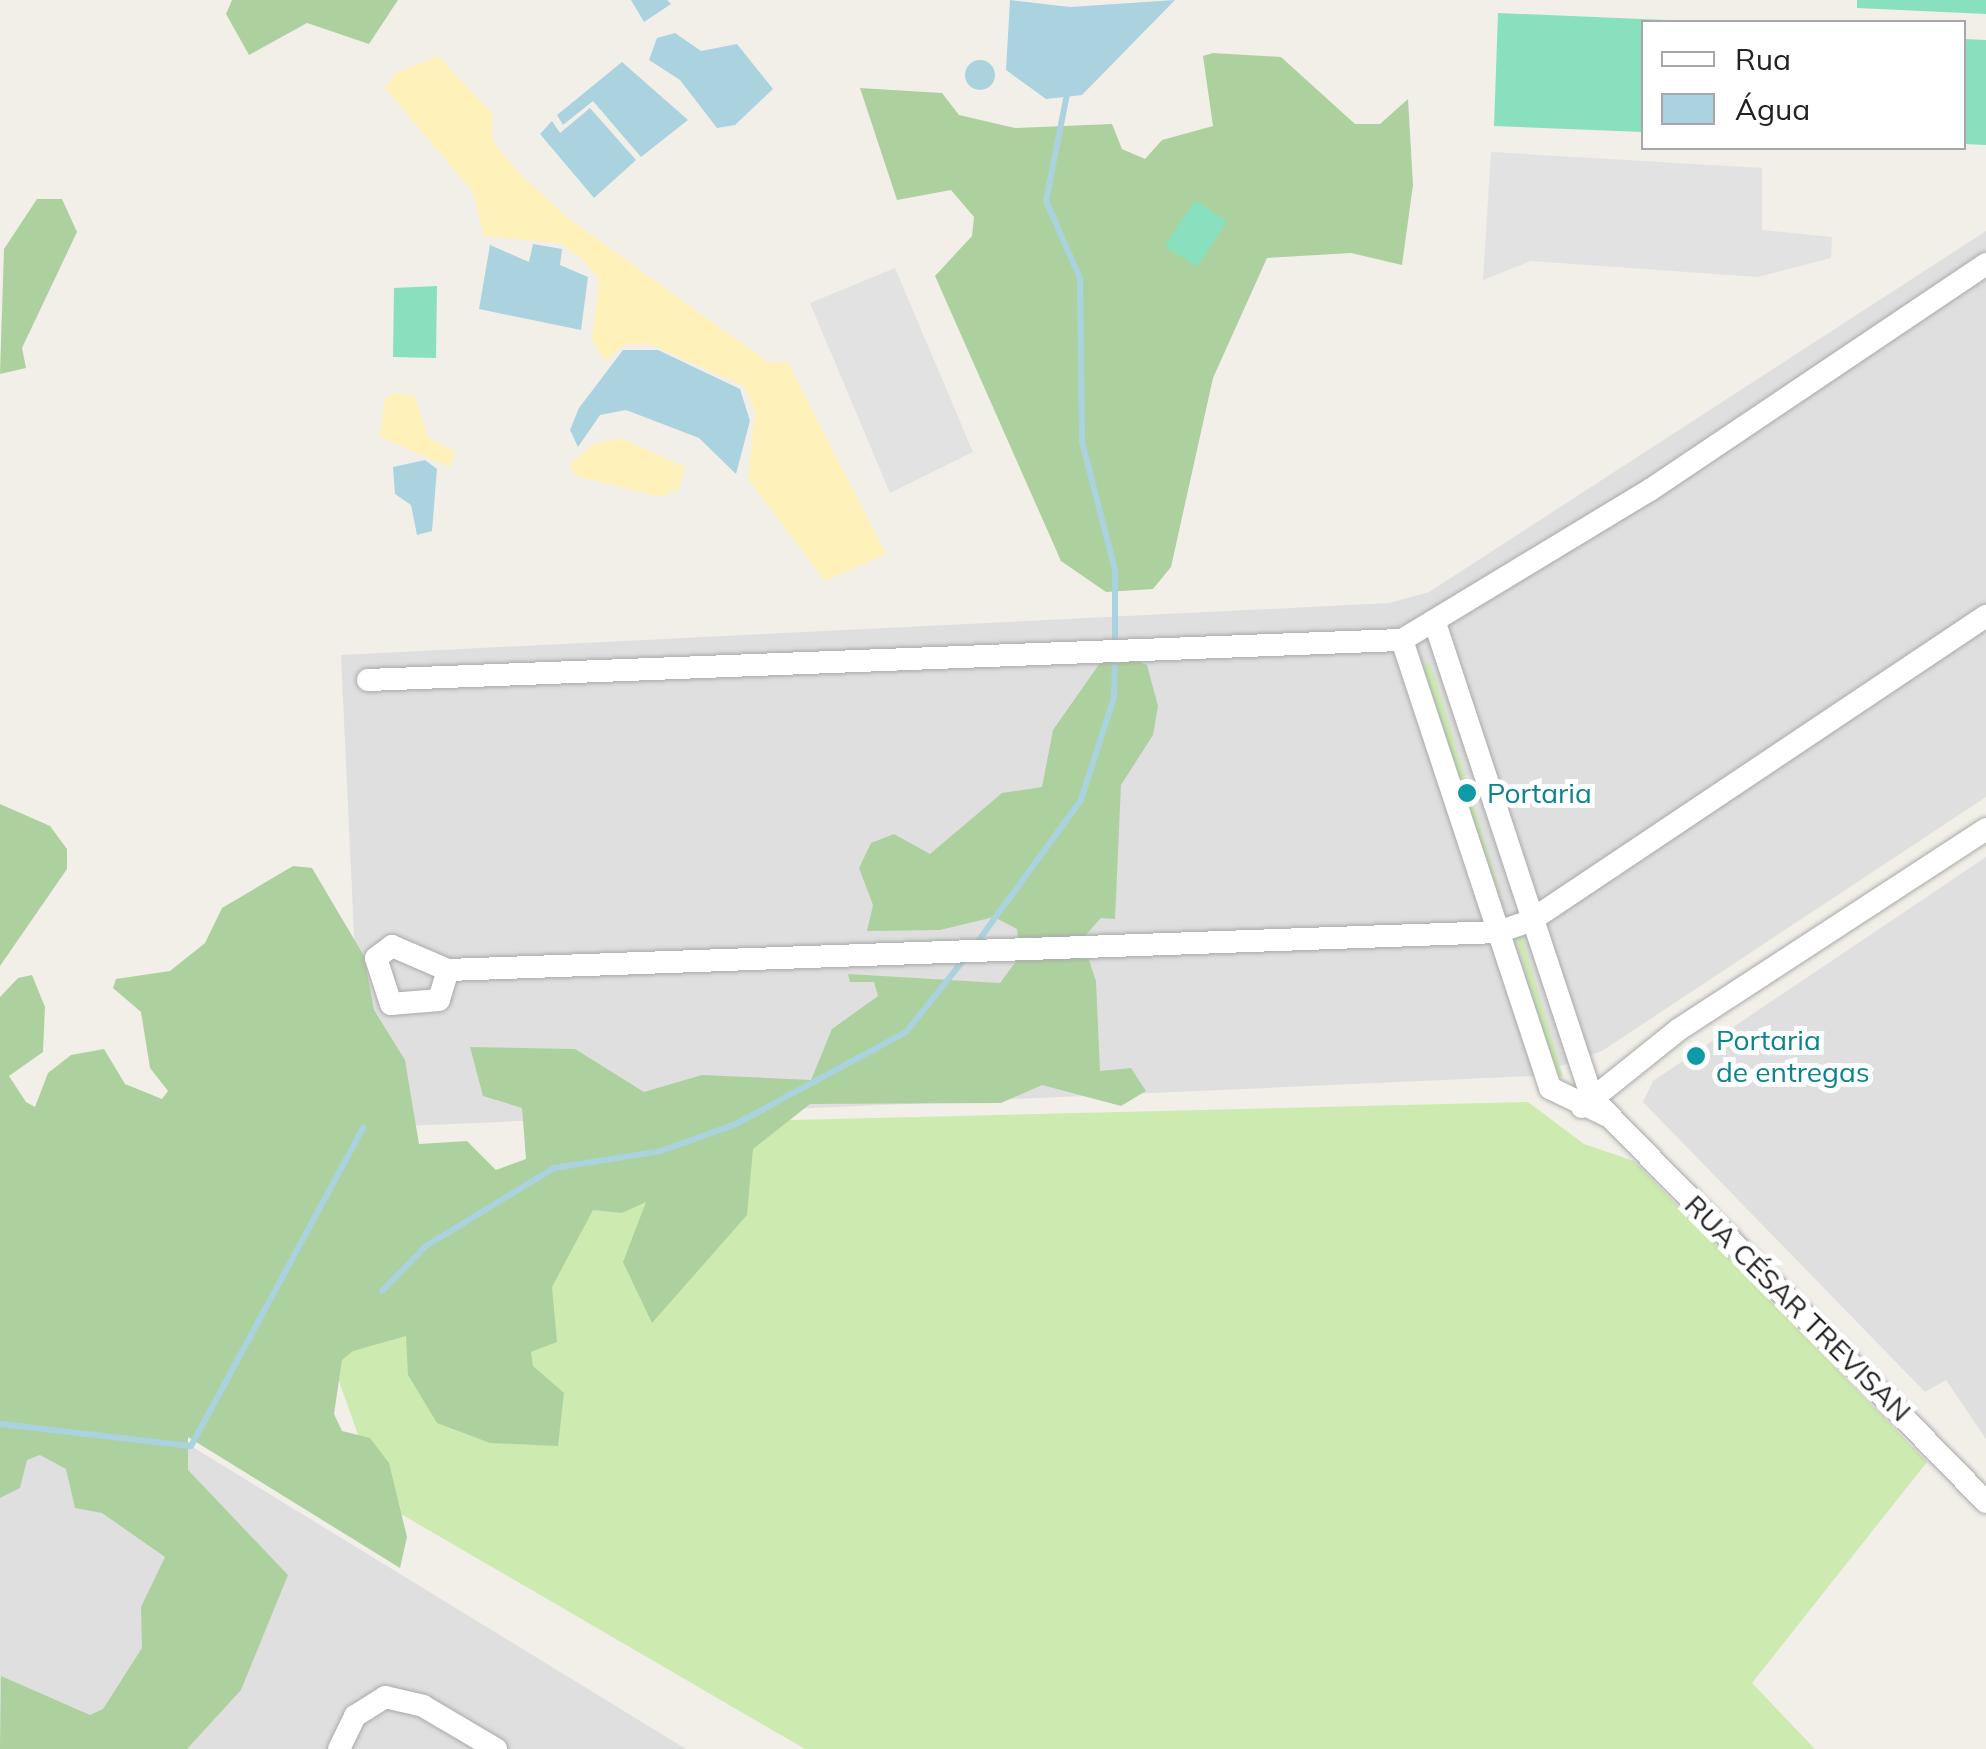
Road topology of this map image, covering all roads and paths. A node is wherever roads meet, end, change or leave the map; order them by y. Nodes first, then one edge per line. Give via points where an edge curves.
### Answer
1 (1986, 264) edge
2 (1986, 616) edge
3 (1435, 623) junction
4 (1402, 640) junction
5 (368, 680) dead end
6 (1986, 829) edge
7 (1530, 921) junction
8 (1498, 932) junction
9 (448, 970) dead end
10 (1586, 1104) junction
11 (1986, 1502) edge
12 (340, 1749) edge
13 (496, 1749) edge

1 - 3 street
2 - 7 street
3 - 4 street
3 - 7 street
4 - 5 street
4 - 8 street, RUA CÉSAR TREVISAN
6 - 10 street via 1678,1030
7 - 8 street
7 - 10 street
8 - 9 street
8 - 10 street, RUA CÉSAR TREVISAN via 1550,1088
10 - 11 street, RUA CÉSAR TREVISAN via 1608,1116
12 - 13 street via 354,1716 385,1697 423,1706

